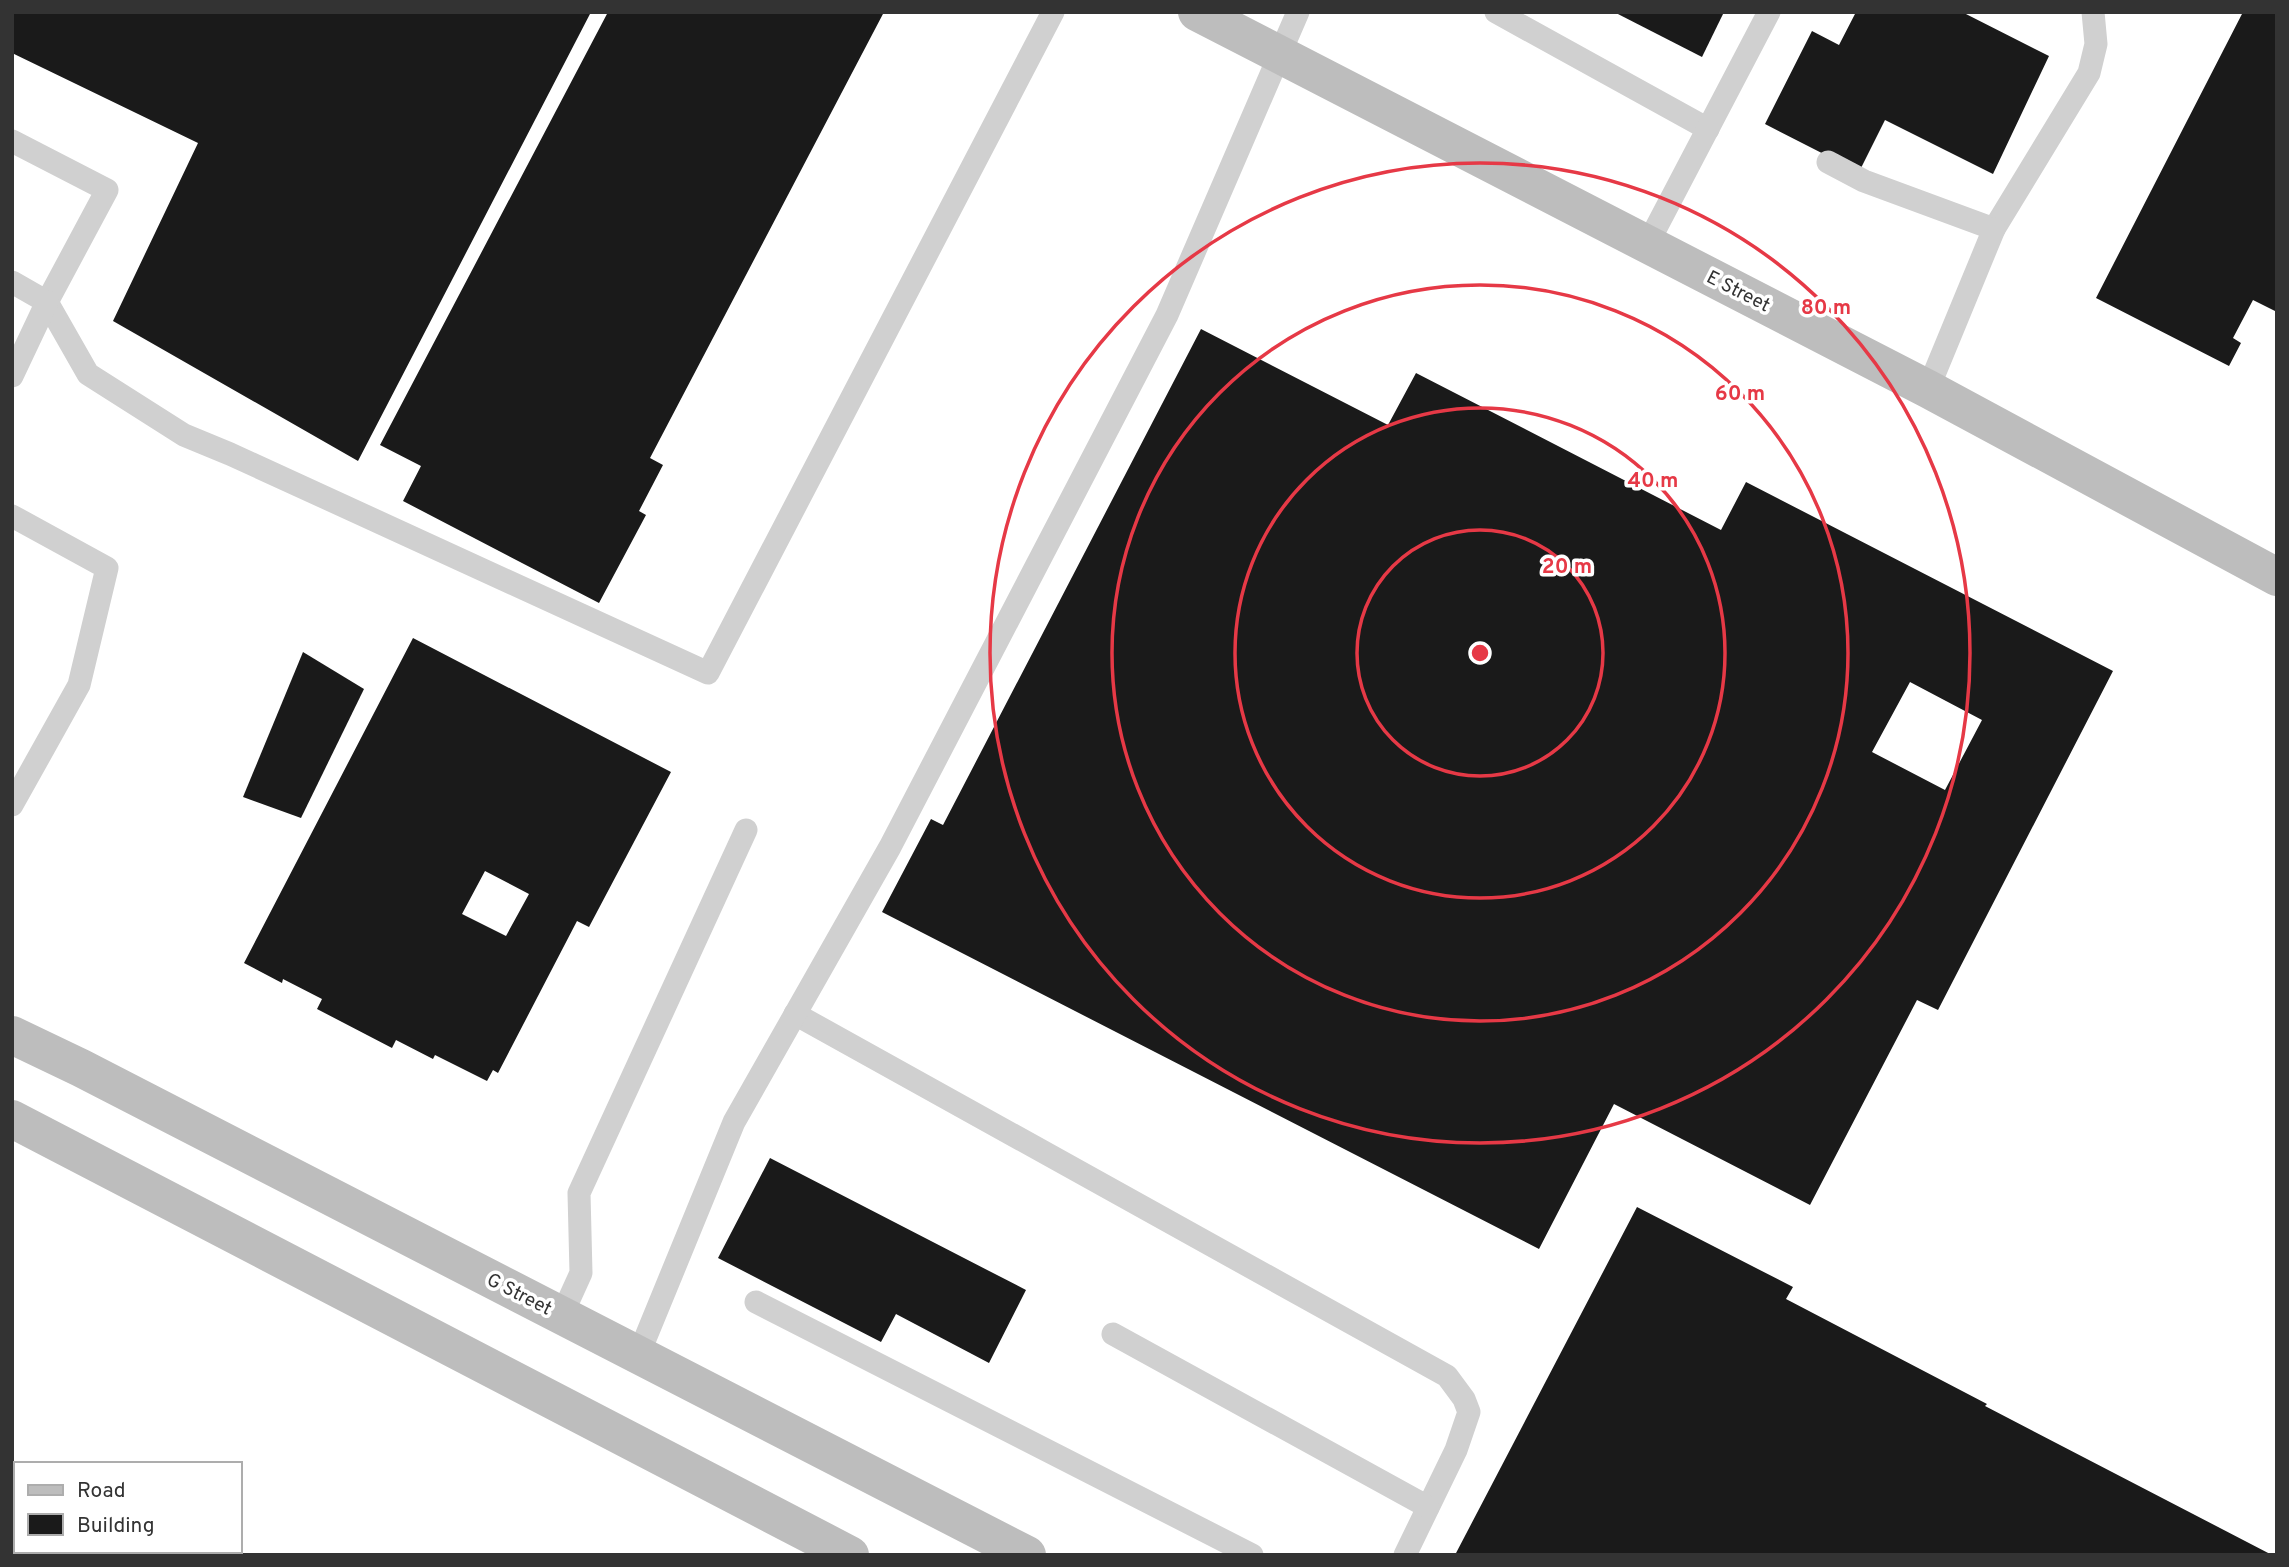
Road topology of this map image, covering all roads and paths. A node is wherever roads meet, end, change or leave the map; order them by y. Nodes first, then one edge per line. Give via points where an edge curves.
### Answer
1 (1054, 12) edge
2 (1198, 12) edge
3 (1298, 12) edge
4 (1496, 12) edge
5 (1769, 12) edge
6 (2093, 12) edge
7 (1279, 54) junction
8 (1708, 129) junction
9 (12, 141) edge
10 (1828, 162) dead end
11 (1994, 229) junction
12 (1647, 245) junction
13 (12, 282) edge
14 (47, 302) junction
15 (12, 376) edge
16 (1928, 389) junction
17 (12, 516) edge
18 (2277, 577) edge
19 (12, 804) edge
20 (746, 830) dead end
21 (795, 1014) junction
22 (12, 1035) edge
23 (12, 1119) edge
24 (756, 1302) dead end
25 (561, 1317) junction
26 (1113, 1334) dead end
27 (638, 1356) junction
28 (1428, 1507) junction
29 (850, 1555) edge
30 (1027, 1555) edge
31 (1252, 1555) edge
32 (1405, 1555) edge

1 - 14 lane via 708,673 184,435 88,374
2 - 7 street, E Street
3 - 7 lane
4 - 8 lane
5 - 8 lane
6 - 11 lane via 2096,44 2089,73
7 - 12 street, E Street
7 - 21 lane via 1167,315 904,820
8 - 12 lane
9 - 14 lane via 107,190
10 - 11 lane via 1864,181
11 - 16 lane
12 - 16 street, E Street
13 - 14 lane
14 - 15 lane
16 - 18 street, E Street
17 - 19 lane via 107,568 79,685
20 - 25 lane via 579,1193 581,1273
21 - 27 lane via 734,1122
21 - 28 lane via 1447,1376 1468,1412 1457,1450
22 - 25 street, G Street
23 - 29 street
24 - 31 lane
25 - 27 street, G Street
26 - 28 lane
27 - 30 street, G Street
28 - 32 lane

